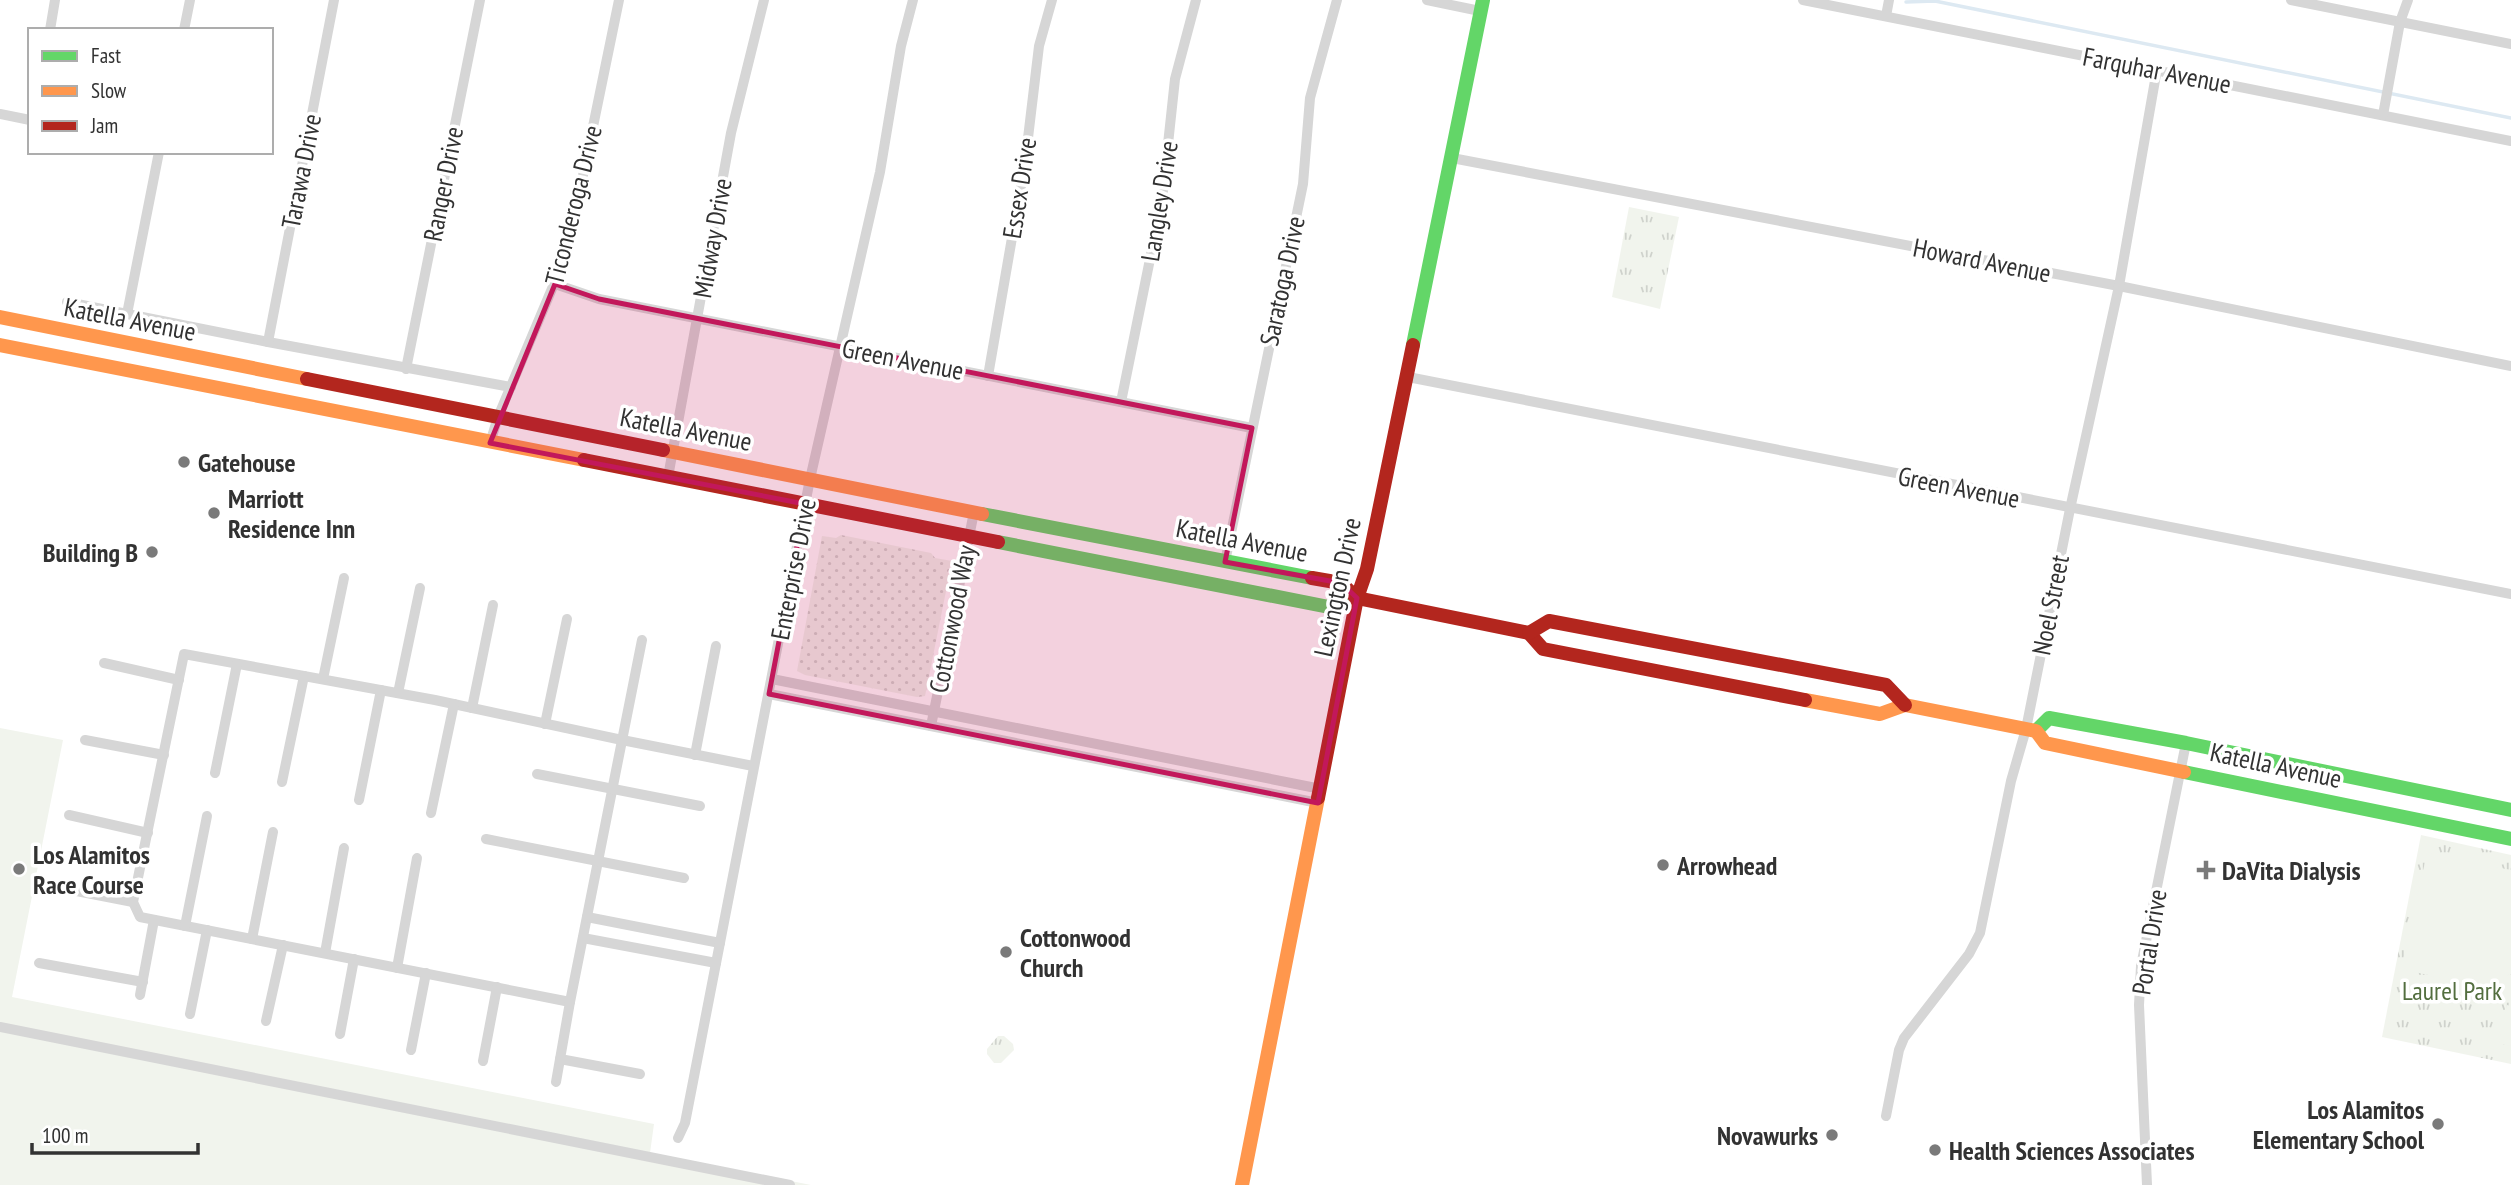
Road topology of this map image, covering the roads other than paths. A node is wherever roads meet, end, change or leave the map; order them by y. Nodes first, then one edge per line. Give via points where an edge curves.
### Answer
1 (55, 0) edge
2 (190, 0) edge
3 (334, 0) edge
4 (480, 0) edge
5 (619, 0) edge
6 (764, 0) edge
7 (913, 0) edge
8 (1052, 0) edge
9 (1196, 0) edge
10 (1337, 0) edge
11 (1427, 0) edge
12 (1803, 0) edge
13 (1889, 0) edge
14 (2291, 0) edge
15 (2407, 0) edge
16 (1482, 6) edge
17 (1885, 16) junction
18 (2400, 22) junction
19 (50, 28) edge
20 (184, 28) edge
21 (2511, 44) edge
22 (2157, 69) junction
23 (0, 114) edge
24 (2383, 115) junction
25 (28, 120) edge
26 (2511, 141) edge
27 (159, 154) edge
28 (1452, 158) junction
29 (555, 284) junction
30 (2119, 286) junction
31 (67, 302) dead end
32 (127, 314) junction
33 (0, 317) edge
34 (698, 319) junction
35 (268, 342) junction
36 (0, 345) edge
37 (840, 346) junction
38 (2511, 366) edge
39 (406, 369) junction
40 (988, 376) junction
41 (1408, 377) junction
42 (511, 387) junction
43 (1121, 402) junction
44 (498, 417) junction
45 (1252, 428) junction
46 (490, 443) junction
47 (672, 452) junction
48 (667, 477) junction
49 (810, 479) junction
50 (805, 504) junction
51 (2070, 509) junction
52 (974, 512) junction
53 (969, 536) junction
54 (1224, 562) junction
55 (344, 578) dead end
56 (420, 588) dead end
57 (2511, 594) edge
58 (1357, 598) junction
59 (493, 605) dead end
60 (568, 619) dead end
61 (1529, 633) junction
62 (642, 640) dead end
63 (716, 646) dead end
64 (104, 663) dead end
65 (237, 664) junction
66 (304, 676) junction
67 (323, 679) junction
68 (772, 679) junction
69 (179, 680) junction
70 (381, 690) junction
71 (398, 693) junction
72 (769, 694) junction
73 (454, 704) junction
74 (1905, 705) junction
75 (472, 708) junction
76 (934, 712) junction
77 (545, 724) junction
78 (931, 726) junction
79 (2031, 730) junction
80 (85, 740) dead end
81 (622, 740) junction
82 (2186, 743) junction
83 (164, 755) junction
84 (695, 755) junction
85 (753, 766) junction
86 (2180, 770) junction
87 (215, 773) dead end
88 (537, 774) dead end
89 (282, 782) dead end
90 (612, 789) junction
91 (1320, 796) junction
92 (359, 800) dead end
93 (700, 806) dead end
94 (2511, 810) edge
95 (431, 813) dead end
96 (69, 815) dead end
97 (207, 816) dead end
98 (272, 832) dead end
99 (148, 833) junction
100 (486, 839) dead end
101 (2511, 839) edge
102 (344, 848) dead end
103 (417, 858) dead end
104 (598, 860) junction
105 (684, 878) dead end
106 (56, 887) dead end
107 (133, 902) junction
108 (587, 917) junction
109 (154, 920) junction
110 (185, 926) junction
111 (207, 930) junction
112 (583, 938) junction
113 (252, 939) junction
114 (720, 943) junction
115 (283, 945) junction
116 (324, 953) junction
117 (354, 959) junction
118 (39, 963) dead end
119 (716, 963) junction
120 (397, 968) junction
121 (426, 973) junction
122 (143, 982) junction
123 (497, 987) junction
124 (140, 995) dead end
125 (570, 1002) junction
126 (190, 1014) dead end
127 (266, 1021) dead end
128 (0, 1027) edge
129 (340, 1034) dead end
130 (411, 1050) dead end
131 (560, 1059) junction
132 (483, 1061) dead end
133 (640, 1074) dead end
134 (556, 1082) dead end
135 (1886, 1116) dead end
136 (678, 1138) dead end
137 (790, 1185) edge
138 (1242, 1185) edge
139 (2147, 1185) edge

1 - 19 street
2 - 20 street
3 - 35 street, Tarawa Drive
4 - 39 street, Ranger Drive
5 - 29 street, Ticonderoga Drive via 567,253
6 - 34 street, Midway Drive via 731,133
7 - 37 street, Enterprise Drive
8 - 40 street, Essex Drive via 1039,46 1025,163
9 - 43 street, Langley Drive via 1175,79 1162,200
10 - 45 street, Saratoga Drive via 1310,98 1303,184
11 - 16 street
12 - 17 street, Farquhar Avenue
13 - 17 street
14 - 18 street
15 - 18 street
16 - 28 main road, Lexington Drive
17 - 22 street, Farquhar Avenue
18 - 21 street
18 - 24 street
22 - 24 street, Farquhar Avenue
22 - 30 street, Noel Street
23 - 25 street
24 - 26 street, Farquhar Avenue
27 - 32 street
28 - 30 street, Howard Avenue
28 - 41 main road, Lexington Drive
29 - 34 street, Green Avenue via 599,299
29 - 42 street, Ticonderoga Drive
30 - 38 street, Howard Avenue
30 - 51 street, Noel Street
31 - 32 street
32 - 35 street
33 - 44 main road, Katella Avenue
34 - 37 street, Green Avenue
34 - 47 street, Midway Drive
35 - 39 street
36 - 46 main road, Katella Avenue
37 - 40 street, Green Avenue
37 - 49 street, Enterprise Drive
39 - 42 street
40 - 43 street, Green Avenue
41 - 51 street, Green Avenue
41 - 58 main road, Lexington Drive
42 - 44 street, Ticonderoga Drive
43 - 45 street, Green Avenue
44 - 46 street, Ticonderoga Drive
44 - 47 main road, Katella Avenue
45 - 54 street, Saratoga Drive
46 - 48 main road, Katella Avenue
47 - 48 street, Midway Drive
47 - 49 main road, Katella Avenue
48 - 50 main road, Katella Avenue
49 - 50 street, Enterprise Drive
49 - 52 main road, Katella Avenue
50 - 53 main road, Katella Avenue
50 - 68 street, Enterprise Drive
51 - 57 street, Green Avenue
51 - 79 street, Noel Street
52 - 53 street, Cottonwood Way
52 - 54 main road, Katella Avenue
53 - 58 main road, Katella Avenue via 1334,608
53 - 76 street, Cottonwood Way
54 - 58 main road, Katella Avenue via 1340,583
55 - 67 street
56 - 71 street
58 - 61 main road, Katella Avenue
58 - 91 main road, Lexington Drive
59 - 75 street
60 - 77 street
61 - 74 main road, Katella Avenue via 1543,649 1869,712 1880,714
61 - 74 main road, Katella Avenue via 1549,621 1886,685
62 - 81 street
63 - 84 street
64 - 69 street
65 - 66 street
65 - 69 street via 184,654
65 - 87 street
66 - 67 street
66 - 89 street
67 - 70 street
68 - 72 street, Enterprise Drive
68 - 76 street
69 - 83 street
70 - 71 street
70 - 92 street
71 - 73 street
72 - 78 street
72 - 85 street, Enterprise Drive
73 - 75 street
73 - 95 street
74 - 79 main road, Katella Avenue
75 - 77 street
76 - 78 street, Cottonwood Way
76 - 91 street
77 - 81 street
78 - 91 street
79 - 82 main road, Katella Avenue via 2049,718
79 - 86 main road, Katella Avenue via 2045,743
79 - 135 street, Noel Street via 2011,782 1980,933 1904,1038
80 - 83 street
81 - 84 street
81 - 90 street
82 - 86 street, Portal Drive
82 - 94 main road, Katella Avenue
83 - 99 street
84 - 85 street
85 - 114 street, Enterprise Drive
86 - 101 main road, Katella Avenue
86 - 139 street, Portal Drive via 2141,966
88 - 90 street
90 - 93 street
90 - 104 street
91 - 138 main road, Lexington Drive
96 - 99 street
97 - 110 street
98 - 113 street
99 - 107 street
100 - 104 street
102 - 116 street
103 - 120 street
104 - 105 street
104 - 108 street
106 - 107 street
107 - 109 street via 141,917
108 - 112 street
108 - 114 street
109 - 110 street
109 - 122 street
110 - 111 street
111 - 113 street
111 - 126 street
112 - 119 street
112 - 125 street
113 - 115 street
114 - 119 street, Enterprise Drive
115 - 116 street
115 - 127 street
116 - 117 street
117 - 120 street
117 - 129 street
118 - 122 street
119 - 136 street, Enterprise Drive via 685,1124
120 - 121 street
121 - 123 street
121 - 130 street
122 - 124 street
123 - 125 street
123 - 132 street
125 - 131 street
128 - 137 street
131 - 133 street
131 - 134 street

